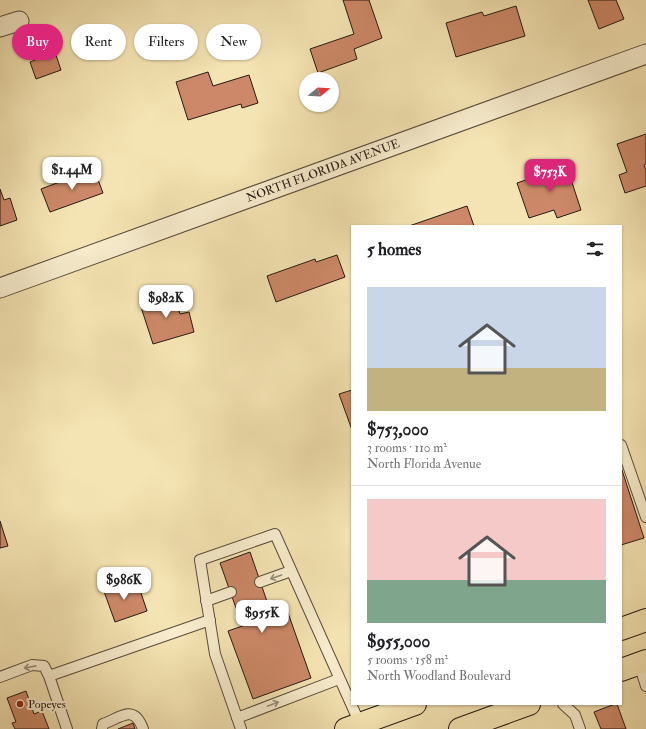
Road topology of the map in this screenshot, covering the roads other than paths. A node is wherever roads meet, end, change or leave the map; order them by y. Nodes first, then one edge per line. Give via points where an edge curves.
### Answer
1 (19, 21) dead end
2 (0, 27) edge
3 (646, 54) edge
4 (0, 288) edge
5 (622, 448) edge
6 (646, 517) edge
7 (291, 571) junction
8 (260, 582) dead end
9 (231, 592) dead end
10 (206, 601) junction
11 (210, 620) junction
12 (646, 620) edge
13 (622, 629) edge
14 (635, 665) edge
15 (0, 676) edge
16 (48, 676) junction
17 (340, 679) junction
18 (646, 686) edge
19 (412, 705) edge
20 (527, 705) edge
21 (564, 705) edge
22 (237, 718) junction
23 (489, 724) edge
24 (356, 727) edge
25 (67, 729) edge
26 (102, 729) edge
27 (143, 729) edge
28 (241, 729) edge
29 (460, 729) edge
30 (580, 729) edge

1 - 2 street
3 - 4 street, NORTH FLORIDA AVENUE
5 - 6 lane
7 -> 8 lane
7 - 10 lane via 275,534 200,560
7 - 17 lane
9 - 10 lane
10 - 11 lane
11 - 16 lane
11 - 22 lane via 215,654
12 - 13 main road
14 - 18 lane
16 -> 15 lane via 44,666 32,665
16 - 25 lane
22 -> 17 lane
17 - 24 lane
19 - 24 main road
20 - 23 main road
21 - 30 lane via 575,715
22 - 28 lane
23 - 29 main road
26 - 27 lane via 103,724 130,714 135,715

